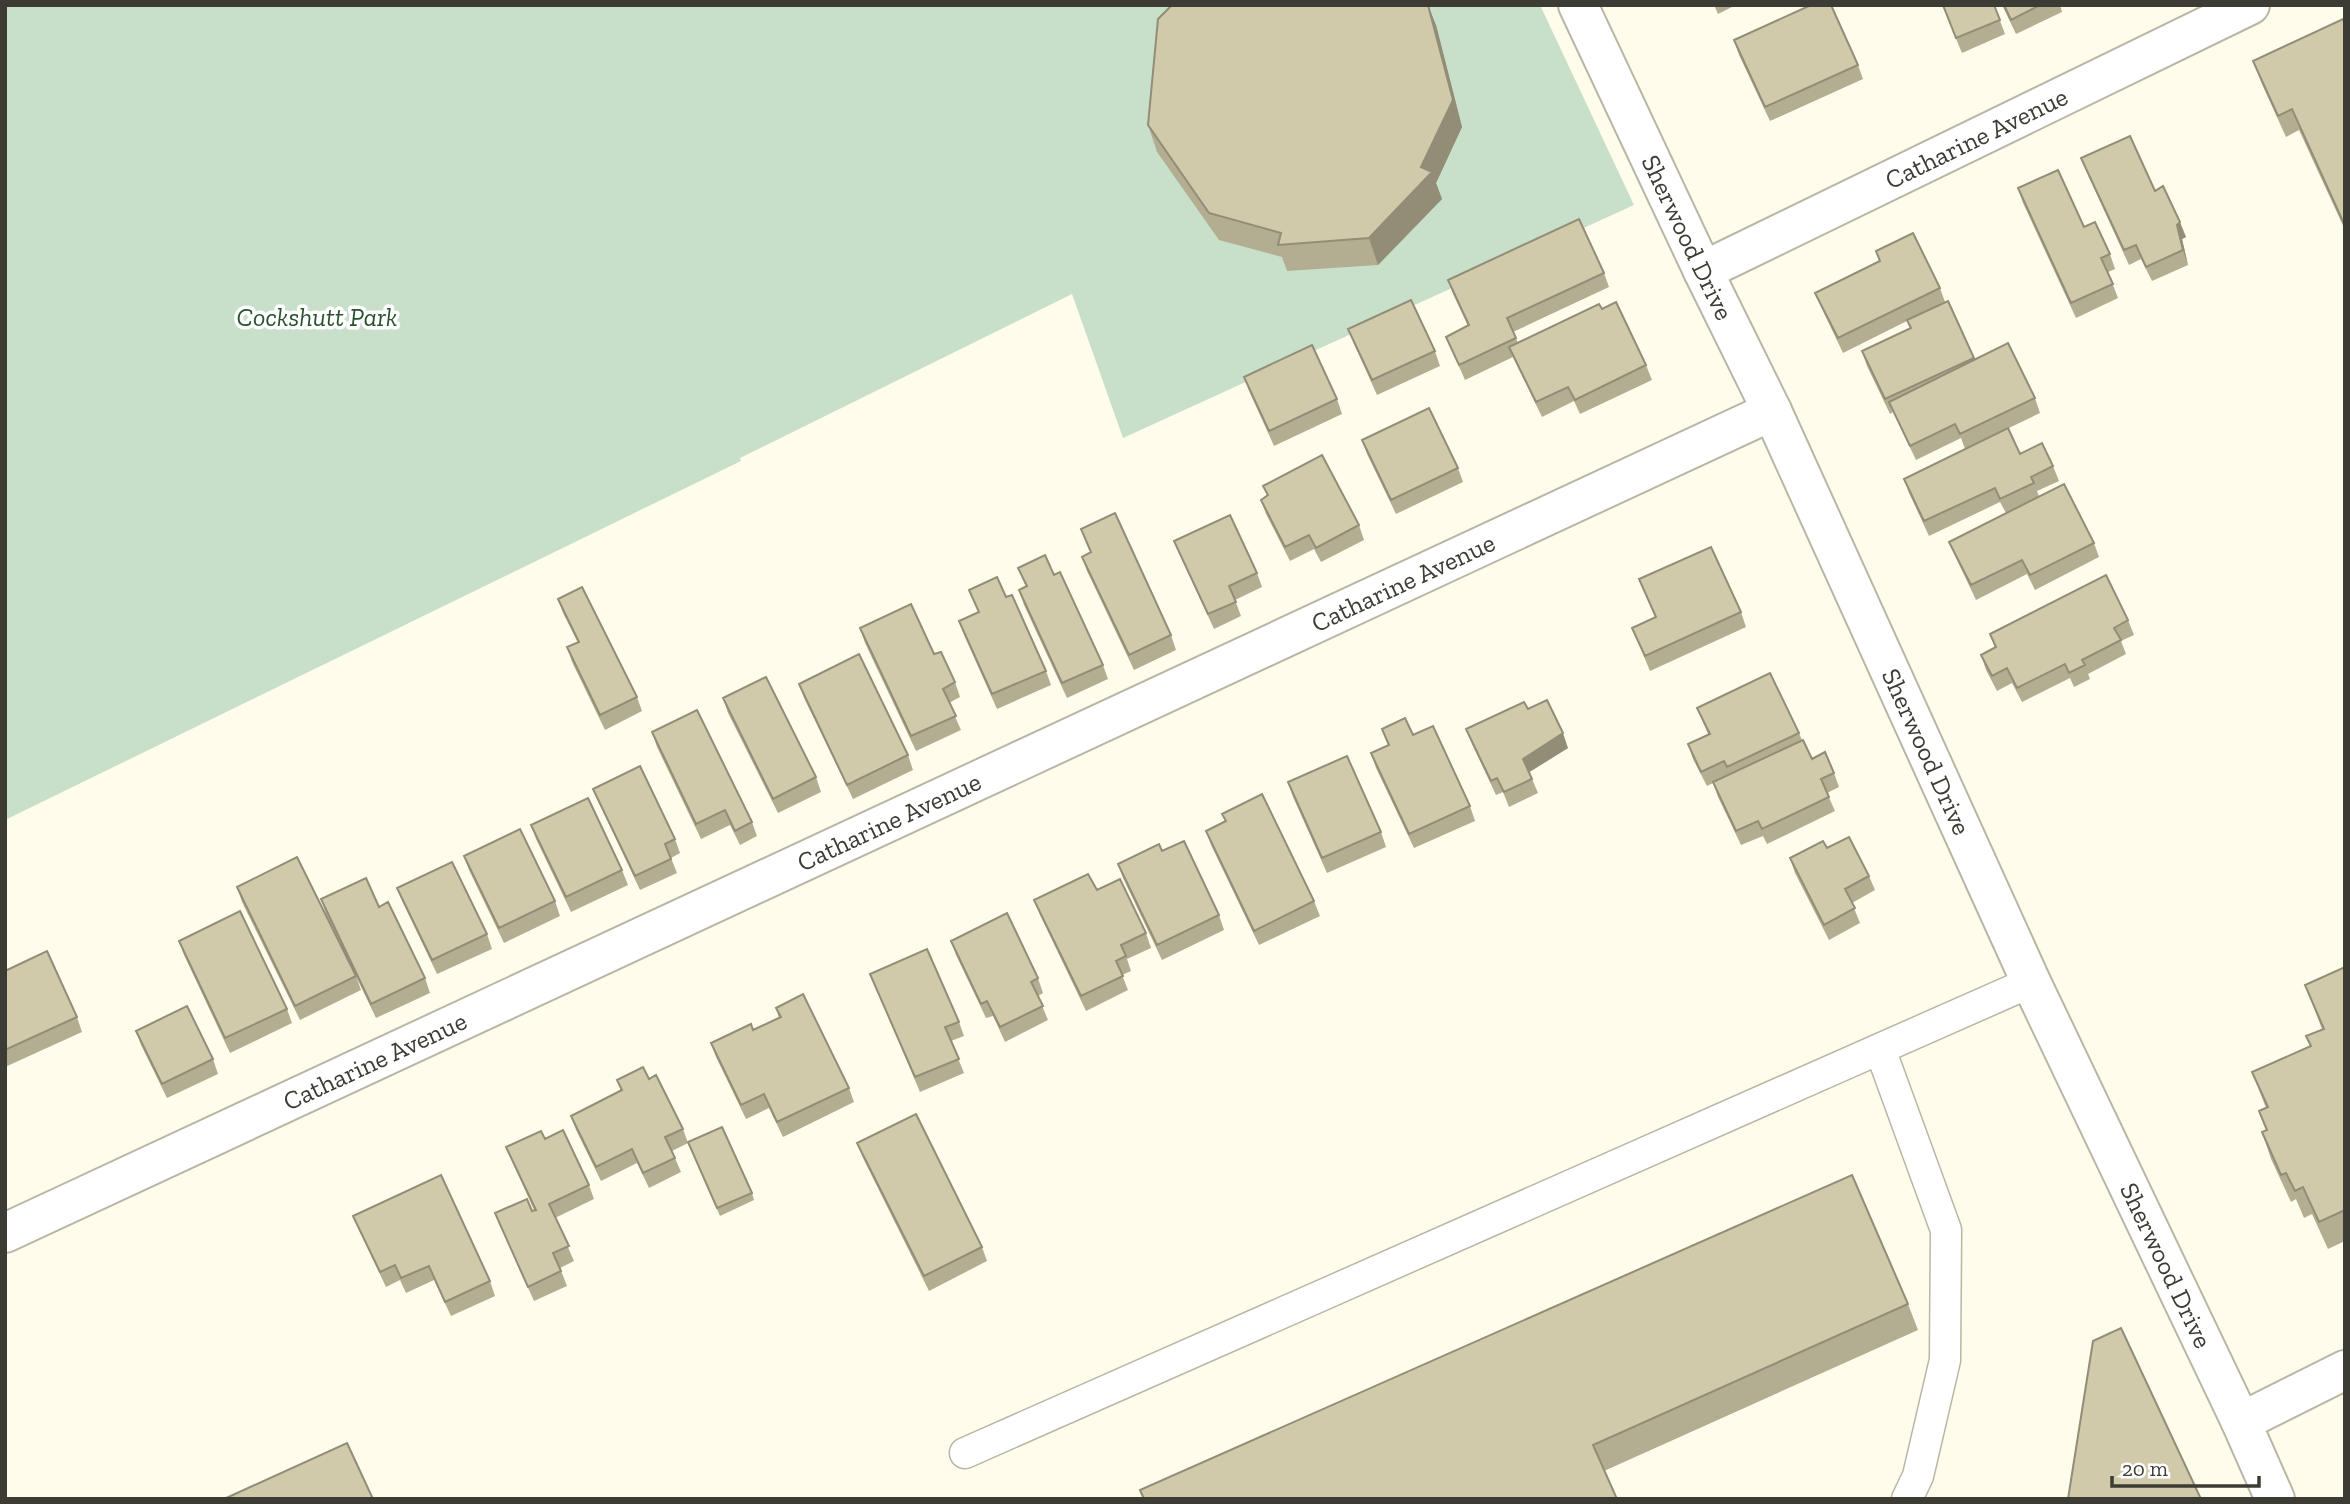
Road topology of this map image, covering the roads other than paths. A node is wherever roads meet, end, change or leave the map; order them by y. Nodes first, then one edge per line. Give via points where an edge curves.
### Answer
1 (1578, 5) edge
2 (2250, 5) edge
3 (1703, 271) junction
4 (1772, 411) junction
5 (2031, 982) junction
6 (1880, 1049) junction
7 (5, 1233) edge
8 (2345, 1370) edge
9 (2241, 1422) junction
10 (965, 1453) dead end
11 (1907, 1499) edge
12 (2275, 1499) edge

1 - 3 street, Sherwood Drive
2 - 3 street, Catharine Avenue
3 - 4 street, Sherwood Drive
4 - 5 street, Sherwood Drive
4 - 7 street, Catharine Avenue
5 - 6 lane
5 - 9 street, Sherwood Drive
6 - 10 lane
6 - 11 lane via 1945,1230 1945,1360 1917,1476
8 - 9 street
9 - 12 street, Sherwood Drive

